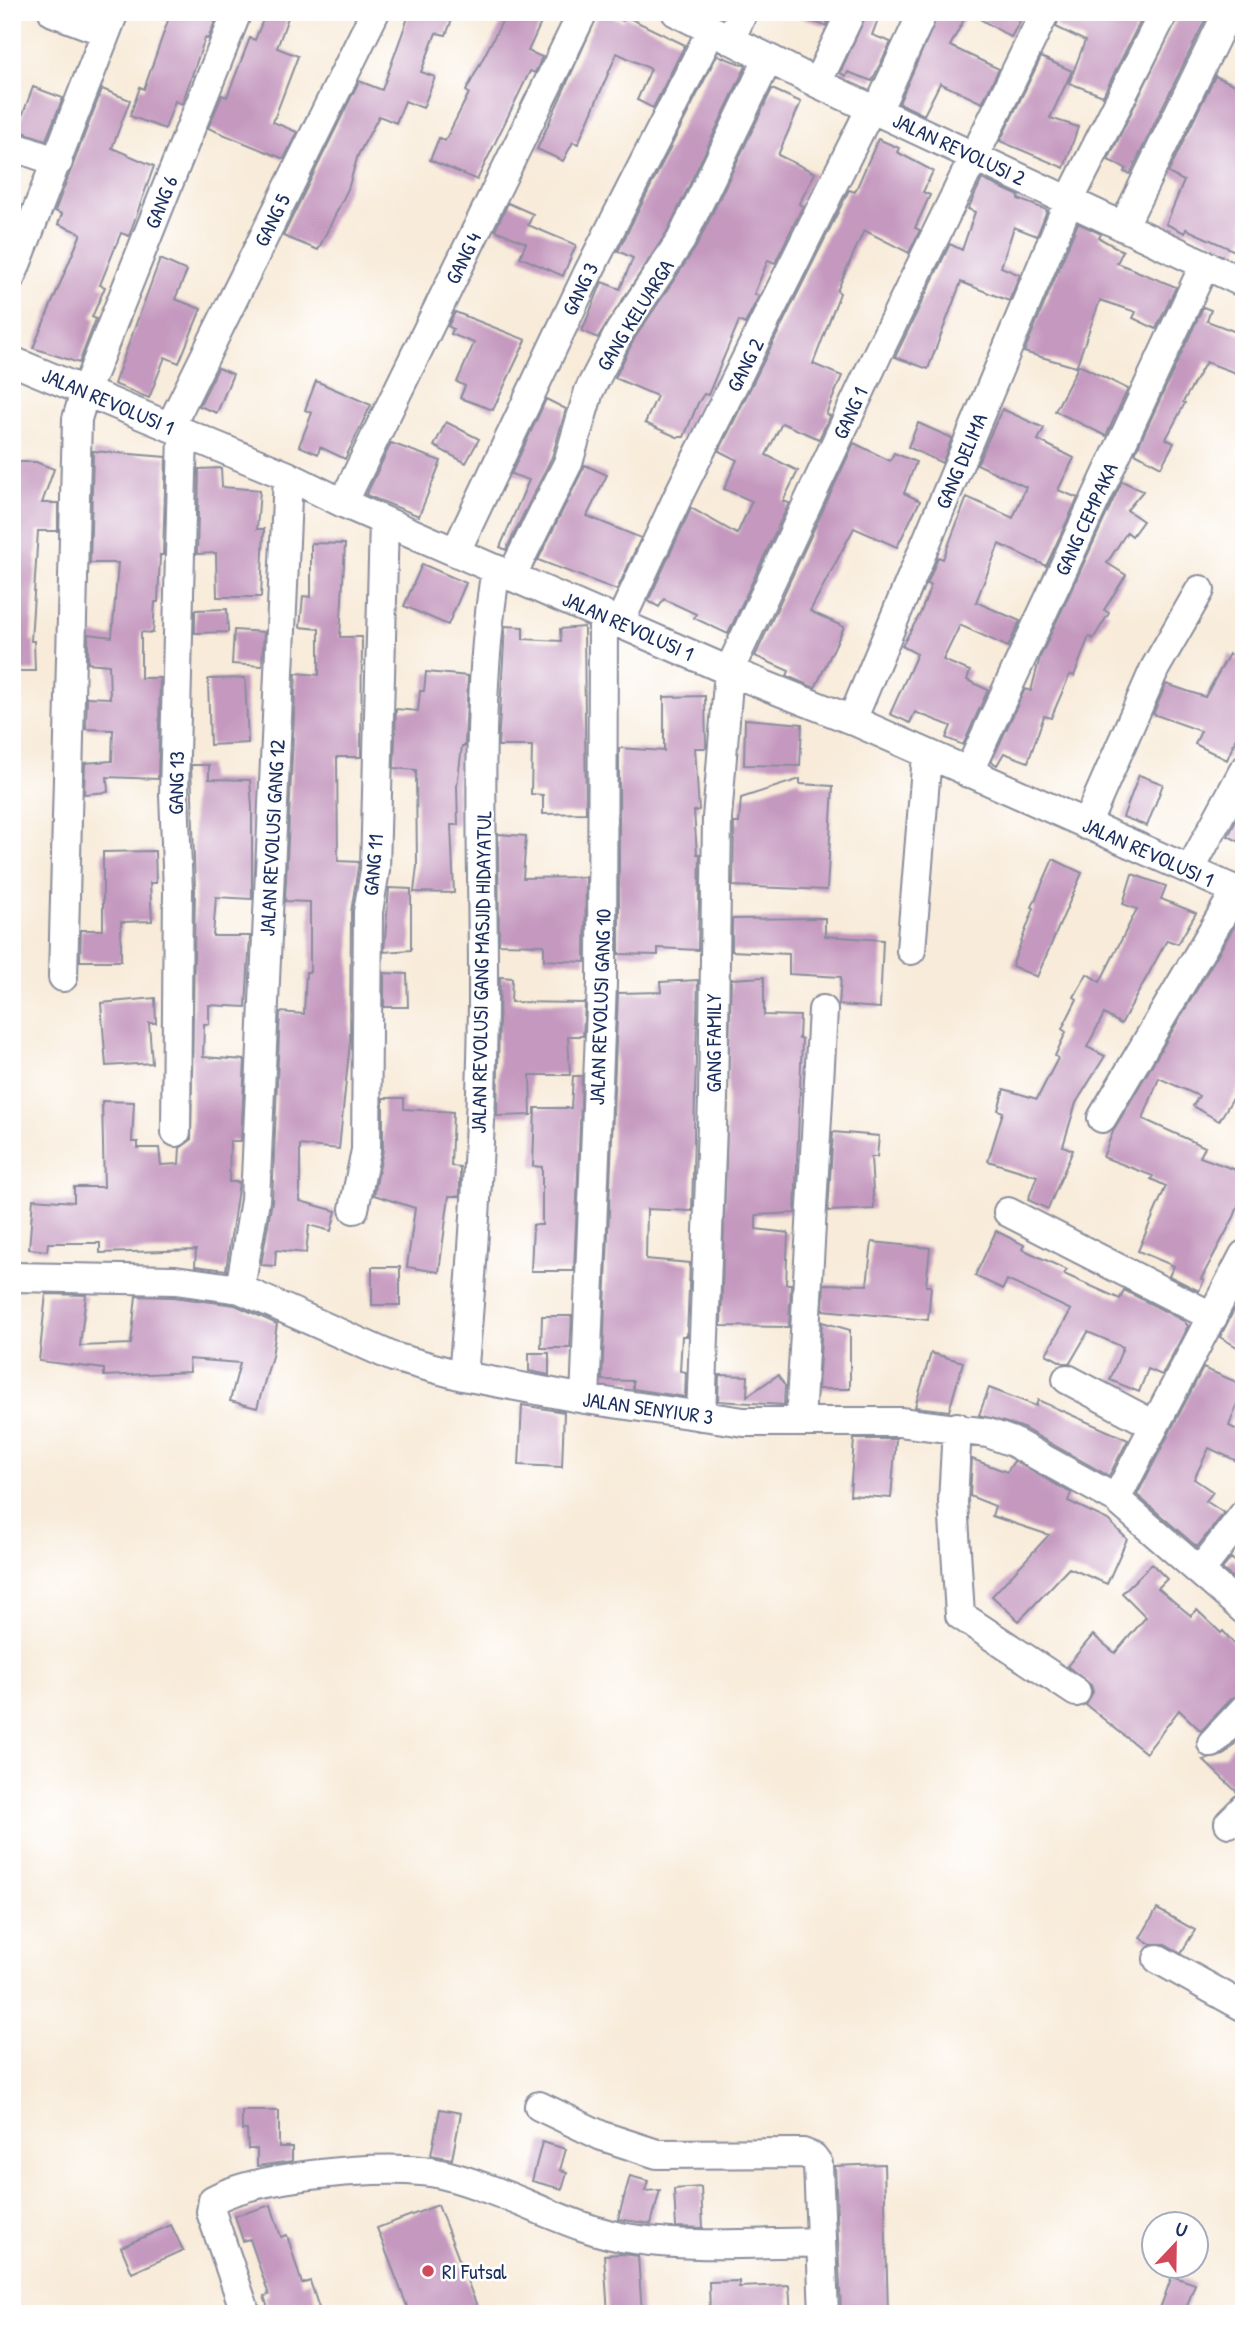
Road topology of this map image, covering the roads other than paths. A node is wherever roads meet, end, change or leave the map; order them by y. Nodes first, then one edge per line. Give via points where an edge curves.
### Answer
1 (53, 12) edge
2 (237, 12) edge
3 (374, 12) edge
4 (583, 12) edge
5 (676, 12) edge
6 (743, 12) edge
7 (851, 12) edge
8 (923, 12) edge
9 (1045, 12) edge
10 (1164, 12) edge
11 (1228, 12) edge
12 (110, 22) edge
13 (721, 36) junction
14 (768, 59) junction
15 (817, 83) junction
16 (874, 109) junction
17 (12, 146) edge
18 (975, 156) junction
19 (58, 162) junction
20 (1069, 201) junction
21 (1124, 227) junction
22 (1205, 266) junction
23 (15, 268) edge
24 (1243, 280) edge
25 (12, 361) edge
26 (85, 392) junction
27 (177, 430) junction
28 (288, 476) junction
29 (343, 503) junction
30 (384, 521) junction
31 (456, 551) junction
32 (504, 572) junction
33 (1200, 590) dead end
34 (612, 618) junction
35 (729, 671) junction
36 (852, 720) junction
37 (927, 755) junction
38 (1244, 770) edge
39 (968, 773) junction
40 (1086, 825) junction
41 (1190, 870) junction
42 (1240, 892) edge
43 (911, 950) dead end
44 (63, 977) dead end
45 (823, 1010) dead end
46 (1102, 1118) dead end
47 (176, 1132) dead end
48 (355, 1209) dead end
49 (1008, 1212) dead end
50 (1244, 1255) edge
51 (12, 1277) edge
52 (240, 1289) junction
53 (1213, 1317) junction
54 (463, 1376) junction
55 (1067, 1379) dead end
56 (585, 1399) junction
57 (701, 1416) junction
58 (800, 1422) junction
59 (1154, 1425) junction
60 (957, 1427) junction
61 (1116, 1499) junction
62 (1244, 1514) edge
63 (1200, 1571) junction
64 (1244, 1610) edge
65 (1076, 1692) dead end
66 (1244, 1709) edge
67 (1212, 1743) dead end
68 (1158, 1959) dead end
69 (1244, 2007) edge
70 (539, 2106) dead end
71 (819, 2242) junction
72 (246, 2314) edge
73 (824, 2314) edge

1 - 12 street
2 - 26 street, GANG 6
3 - 27 street, GANG 5
4 - 29 street, GANG 4
5 - 13 street, JALAN REVOLUSI 2
6 - 13 street, GANG 3
7 - 15 street
8 - 16 street, GANG 2
9 - 18 street, GANG 1
10 - 20 street, GANG DELIMA
11 - 21 street
12 - 19 street
13 - 14 street, JALAN REVOLUSI 2
13 - 31 street, GANG 3 via 576,298
14 - 15 street, JALAN REVOLUSI 2
14 - 32 street, GANG KELUARGA via 681,240 620,331 589,391 568,463
15 - 16 street, JALAN REVOLUSI 2
16 - 18 street, JALAN REVOLUSI 2
16 - 34 street, GANG 2
17 - 19 street
18 - 20 street, JALAN REVOLUSI 2
18 - 35 street, GANG 1
19 - 23 street
20 - 21 street, JALAN REVOLUSI 2
20 - 36 street, GANG DELIMA
21 - 22 street, JALAN REVOLUSI 2
22 - 24 street, JALAN REVOLUSI 2
22 - 39 street, GANG CEMPAKA
25 - 26 street, JALAN REVOLUSI 1
26 - 27 street, JALAN REVOLUSI 1
26 - 44 street via 77,419 73,472
27 - 28 street, JALAN REVOLUSI 1
27 - 47 street, GANG 13
28 - 29 street, JALAN REVOLUSI 1
28 - 52 street, JALAN REVOLUSI GANG 12 via 255,1200
29 - 30 street, JALAN REVOLUSI 1
30 - 31 street, JALAN REVOLUSI 1
30 - 48 street, GANG 11 via 375,870 368,912 366,1150
31 - 32 street, JALAN REVOLUSI 1
32 - 34 street, JALAN REVOLUSI 1
32 - 54 street, JALAN REVOLUSI GANG MASJID HIDAYATUL via 488,622 485,674 483,1017 476,1237
33 - 40 street via 1155,668
34 - 35 street, JALAN REVOLUSI 1
34 - 56 street, JALAN REVOLUSI GANG 10
35 - 36 street, JALAN REVOLUSI 1
35 - 57 street, GANG FAMILY via 717,818 713,1099
36 - 37 street, JALAN REVOLUSI 1
37 - 39 street, JALAN REVOLUSI 1
37 - 43 street
38 - 41 street
39 - 40 street, JALAN REVOLUSI 1
40 - 41 street, JALAN REVOLUSI 1
41 - 42 street, JALAN REVOLUSI 1
42 - 46 street
45 - 58 street
49 - 53 street
50 - 53 street
51 - 52 street, JALAN SENYIUR 3 via 175,1280
52 - 54 street, JALAN SENYIUR 3 via 393,1357
53 - 59 street
54 - 56 street, JALAN SENYIUR 3
55 - 59 street
56 - 57 street, JALAN SENYIUR 3
57 - 58 street, JALAN SENYIUR 3
58 - 60 street, JALAN SENYIUR 3
59 - 61 street
60 - 61 street, JALAN SENYIUR 3 via 1013,1442
60 - 65 street via 953,1502 960,1615
61 - 63 street, JALAN SENYIUR 3
62 - 63 street
63 - 64 street, JALAN SENYIUR 3
66 - 67 street
68 - 69 street
70 - 71 street via 602,2136 657,2154 803,2153 813,2157 818,2164
71 - 72 street via 632,2239 481,2186 422,2171 335,2173 271,2182 213,2200 211,2212
71 - 73 street

